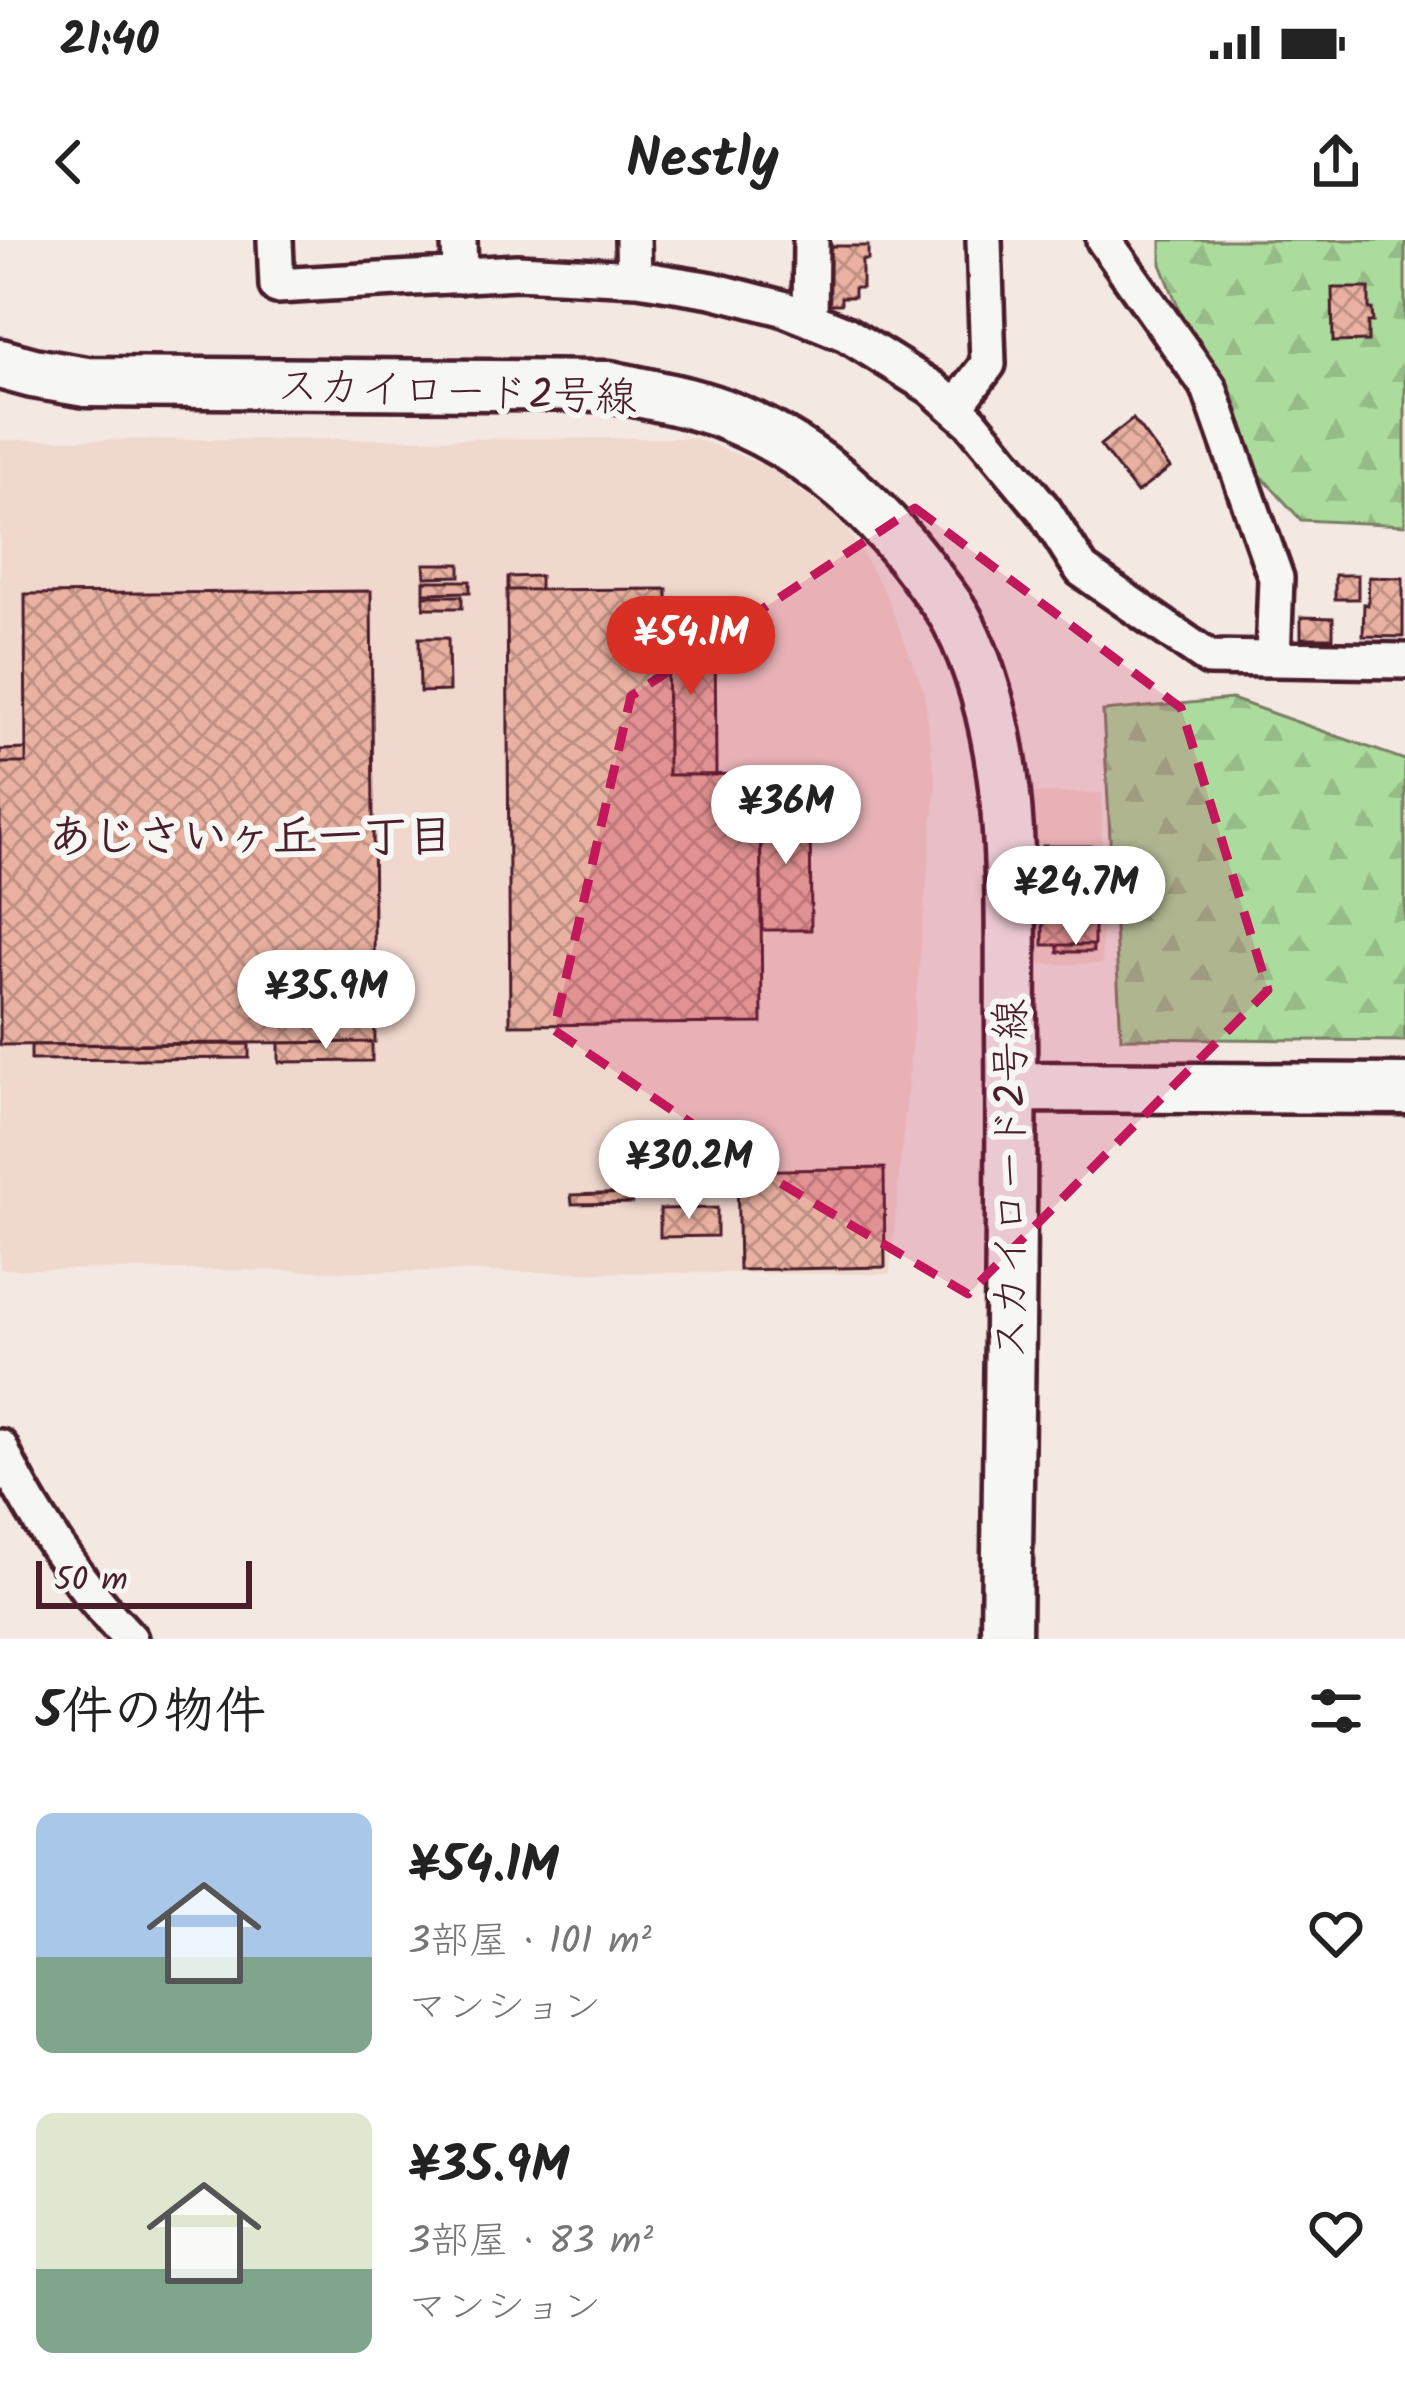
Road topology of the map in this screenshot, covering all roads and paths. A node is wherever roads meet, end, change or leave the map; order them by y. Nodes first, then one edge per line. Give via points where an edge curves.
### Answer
1 (275, 240) edge
2 (459, 240) edge
3 (633, 240) edge
4 (811, 240) edge
5 (984, 240) edge
6 (1104, 240) edge
7 (460, 276) junction
8 (634, 278) junction
9 (810, 319) junction
10 (0, 364) edge
11 (955, 408) junction
12 (1273, 659) junction
13 (1405, 661) edge
14 (1011, 1087) junction
15 (1405, 1089) edge
16 (0, 1447) edge
17 (130, 1639) edge
18 (1006, 1639) edge

1 - 7 street via 277,286
2 - 7 street
3 - 8 street
4 - 9 street
5 - 11 street via 988,364
6 - 12 street via 1209,388 1276,578
7 - 8 street
8 - 9 street via 712,290
9 - 11 street via 846,334
10 - 14 street, スカイロード2号線 via 86,382 610,386 733,418 818,464 919,566 957,620 978,672 1008,815
11 - 12 street via 1044,510 1082,570 1209,658
12 - 13 street
14 - 15 street
14 - 18 street, スカイロード2号線
16 - 17 street via 99,1607

